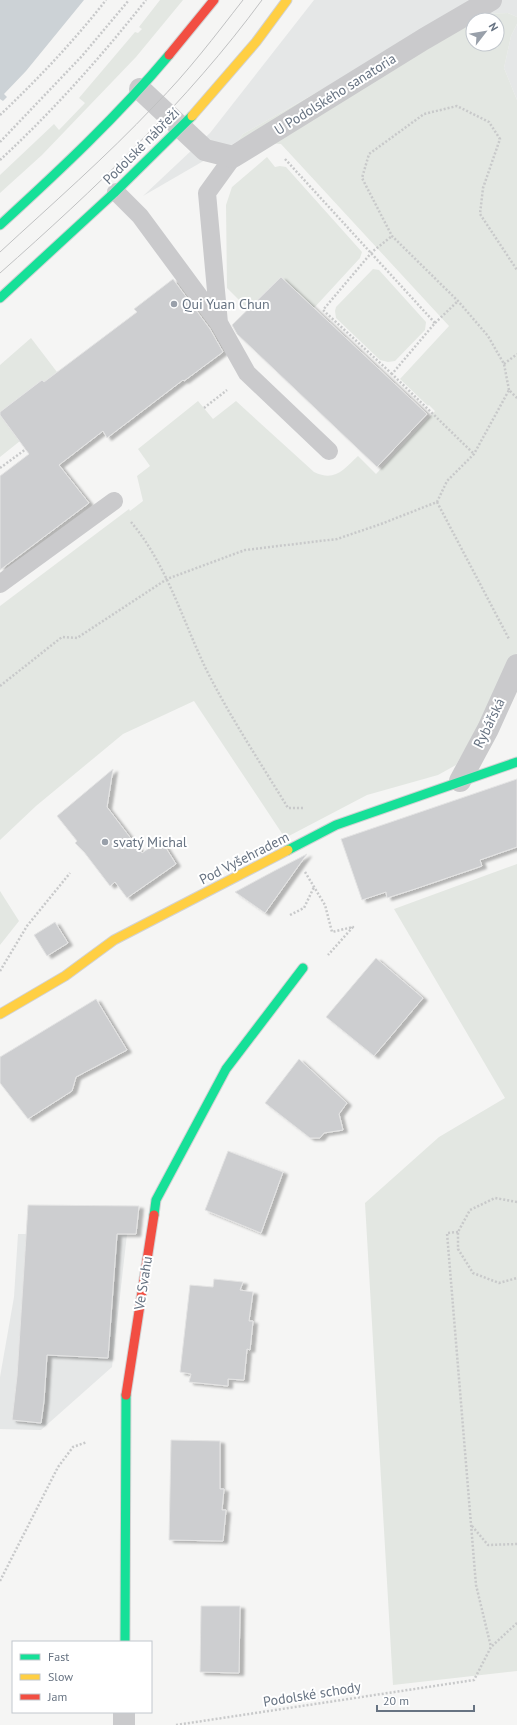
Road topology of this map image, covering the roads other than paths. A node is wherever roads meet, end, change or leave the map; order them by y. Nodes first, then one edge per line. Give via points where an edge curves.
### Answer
1 (214, 0) edge
2 (287, 0) edge
3 (491, 0) edge
4 (140, 89) junction
5 (180, 127) junction
6 (233, 156) junction
7 (116, 192) junction
8 (0, 225) edge
9 (0, 298) edge
10 (219, 323) junction
11 (329, 451) dead end
12 (114, 501) dead end
13 (0, 584) edge
14 (517, 665) edge
15 (517, 762) edge
16 (460, 781) junction
17 (303, 968) road end
18 (0, 1014) edge
19 (125, 1641) edge
20 (124, 1713) edge
21 (124, 1725) edge

1 - 4 street
2 - 5 street, Podolské nábřeží via 270,25
3 - 6 street, U Podolského sanatoria
4 - 5 street
4 - 8 street
5 - 6 street via 205,150
5 - 7 street, Podolské nábřeží
6 - 10 lane via 207,193
7 - 9 street, Podolské nábřeží
7 - 10 lane via 140,216
10 - 11 lane via 247,373
12 - 13 lane
14 - 16 street, Rybářská via 488,729
15 - 16 street, Pod Vyšehradem
16 - 18 street, Pod Vyšehradem via 336,825 114,940 65,976
17 - 19 street, Ve Svahu via 226,1069 156,1200 124,1402
20 - 21 street

